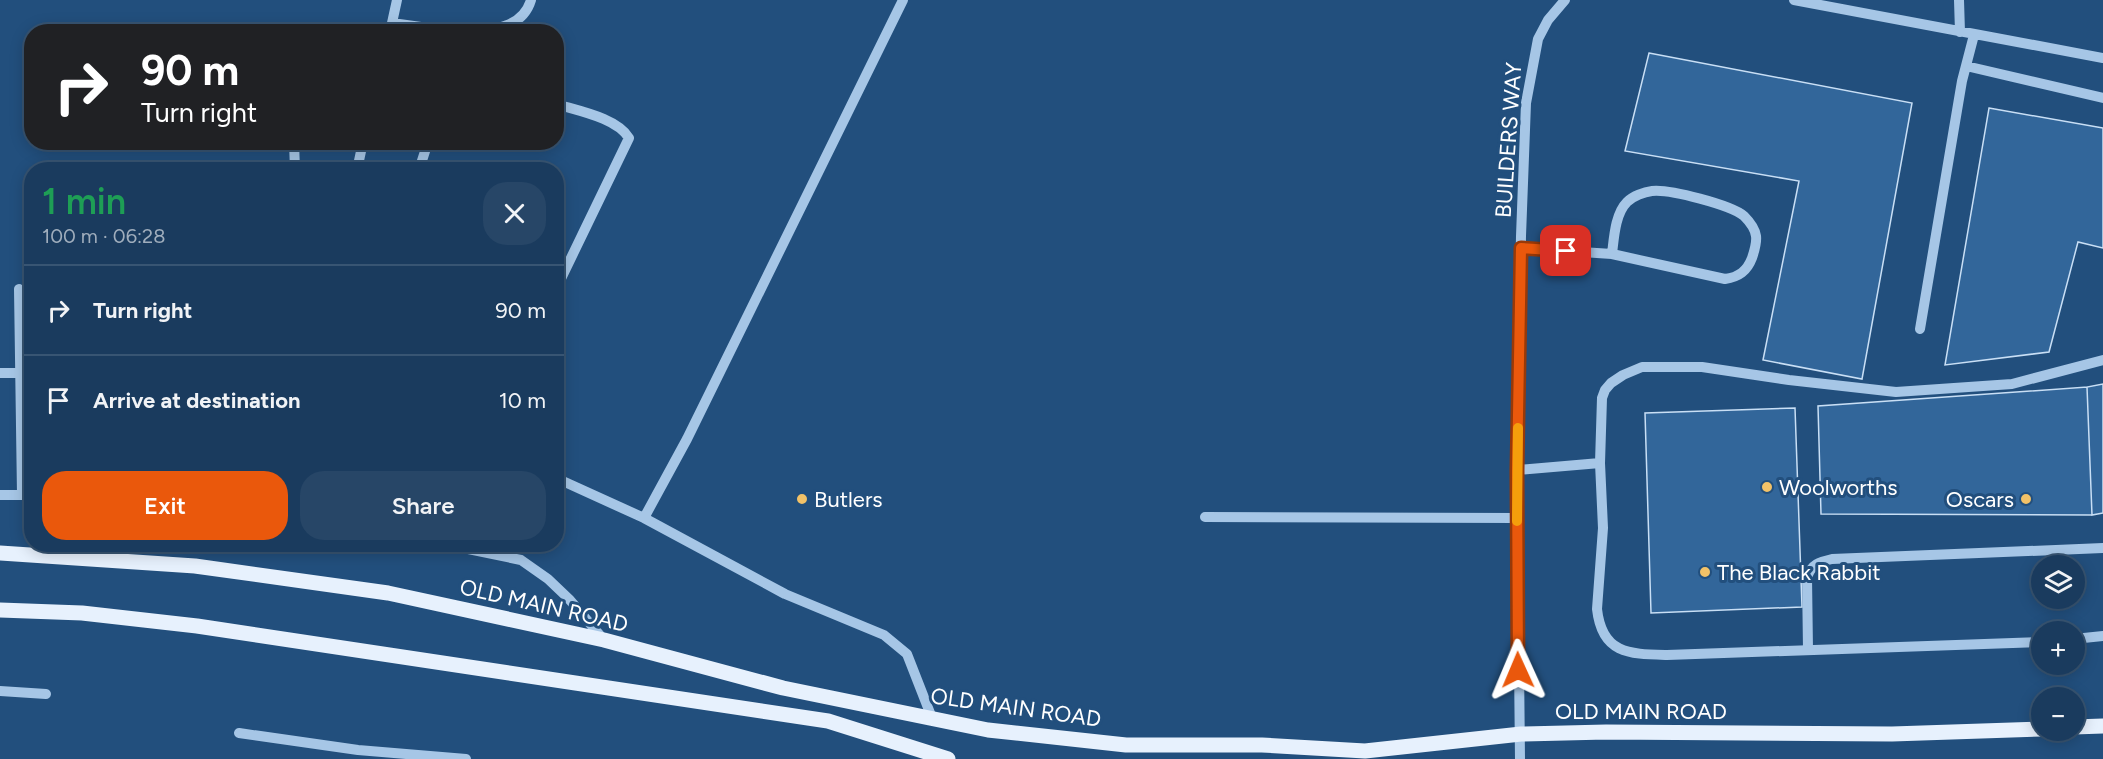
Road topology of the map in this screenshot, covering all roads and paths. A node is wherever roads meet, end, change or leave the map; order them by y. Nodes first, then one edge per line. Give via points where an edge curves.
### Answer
1 (397, 0) edge
2 (531, 0) edge
3 (903, 0) edge
4 (1564, 0) edge
5 (1795, 0) edge
6 (1959, 0) edge
7 (392, 24) edge
8 (512, 24) edge
9 (1960, 32) junction
10 (1974, 35) junction
11 (2103, 58) edge
12 (1966, 66) junction
13 (2103, 98) edge
14 (564, 107) edge
15 (1521, 248) junction
16 (1612, 254) junction
17 (564, 272) edge
18 (19, 289) dead end
19 (1920, 328) dead end
20 (2103, 360) edge
21 (0, 373) edge
22 (20, 373) junction
23 (24, 443) edge
24 (1600, 463) junction
25 (1517, 470) junction
26 (564, 482) edge
27 (0, 495) edge
28 (24, 495) edge
29 (1205, 517) dead end
30 (644, 518) junction
31 (1517, 518) junction
32 (2103, 548) edge
33 (482, 552) edge
34 (0, 553) edge
35 (0, 610) edge
36 (2103, 636) edge
37 (2085, 638) edge
38 (604, 640) junction
39 (2031, 642) edge
40 (1808, 650) junction
41 (0, 691) edge
42 (46, 694) dead end
43 (932, 718) junction
44 (2103, 726) edge
45 (2085, 727) edge
46 (2031, 729) edge
47 (239, 733) dead end
48 (1521, 734) junction
49 (466, 759) edge
50 (948, 759) edge
51 (1520, 759) edge

1 - 7 street
2 - 8 street
3 - 30 street via 687,439
4 - 15 street, BUILDERS WAY via 1538,39 1532,65 1526,103
5 - 9 street
6 - 9 street
9 - 10 street
10 - 11 street
10 - 12 street
12 - 13 street
12 - 19 street
14 - 17 street via 612,122 629,138
15 - 16 street
15 - 25 street, BUILDERS WAY
16 - 16 street via 1725,279 1744,272 1756,236 1744,216 1727,207 1653,191 1627,201 1615,231
18 - 22 street
20 - 24 street via 2012,384 1896,392 1702,367 1642,367 1623,375 1605,390
21 - 22 street
22 - 23 street
24 - 25 street
24 - 40 street via 1603,528 1598,609 1609,642 1633,654
25 - 31 street, BUILDERS WAY
26 - 30 street
27 - 28 street
29 - 31 street
30 - 43 street via 785,594 884,635 907,654
31 - 48 street, BUILDERS WAY
32 - 40 street via 1816,563 1807,577
33 - 38 street via 521,560 548,579
34 - 38 main road, OLD MAIN ROAD via 195,566 388,593
35 - 50 main road via 82,613 197,626 828,721
36 - 37 street
38 - 43 main road, OLD MAIN ROAD via 783,688
39 - 40 street
41 - 42 street
43 - 48 main road, OLD MAIN ROAD via 988,730 1126,745 1262,745 1365,751
44 - 45 main road
46 - 48 main road, OLD MAIN ROAD via 1892,734
47 - 49 street via 358,750
48 - 51 street, BUILDERS WAY

